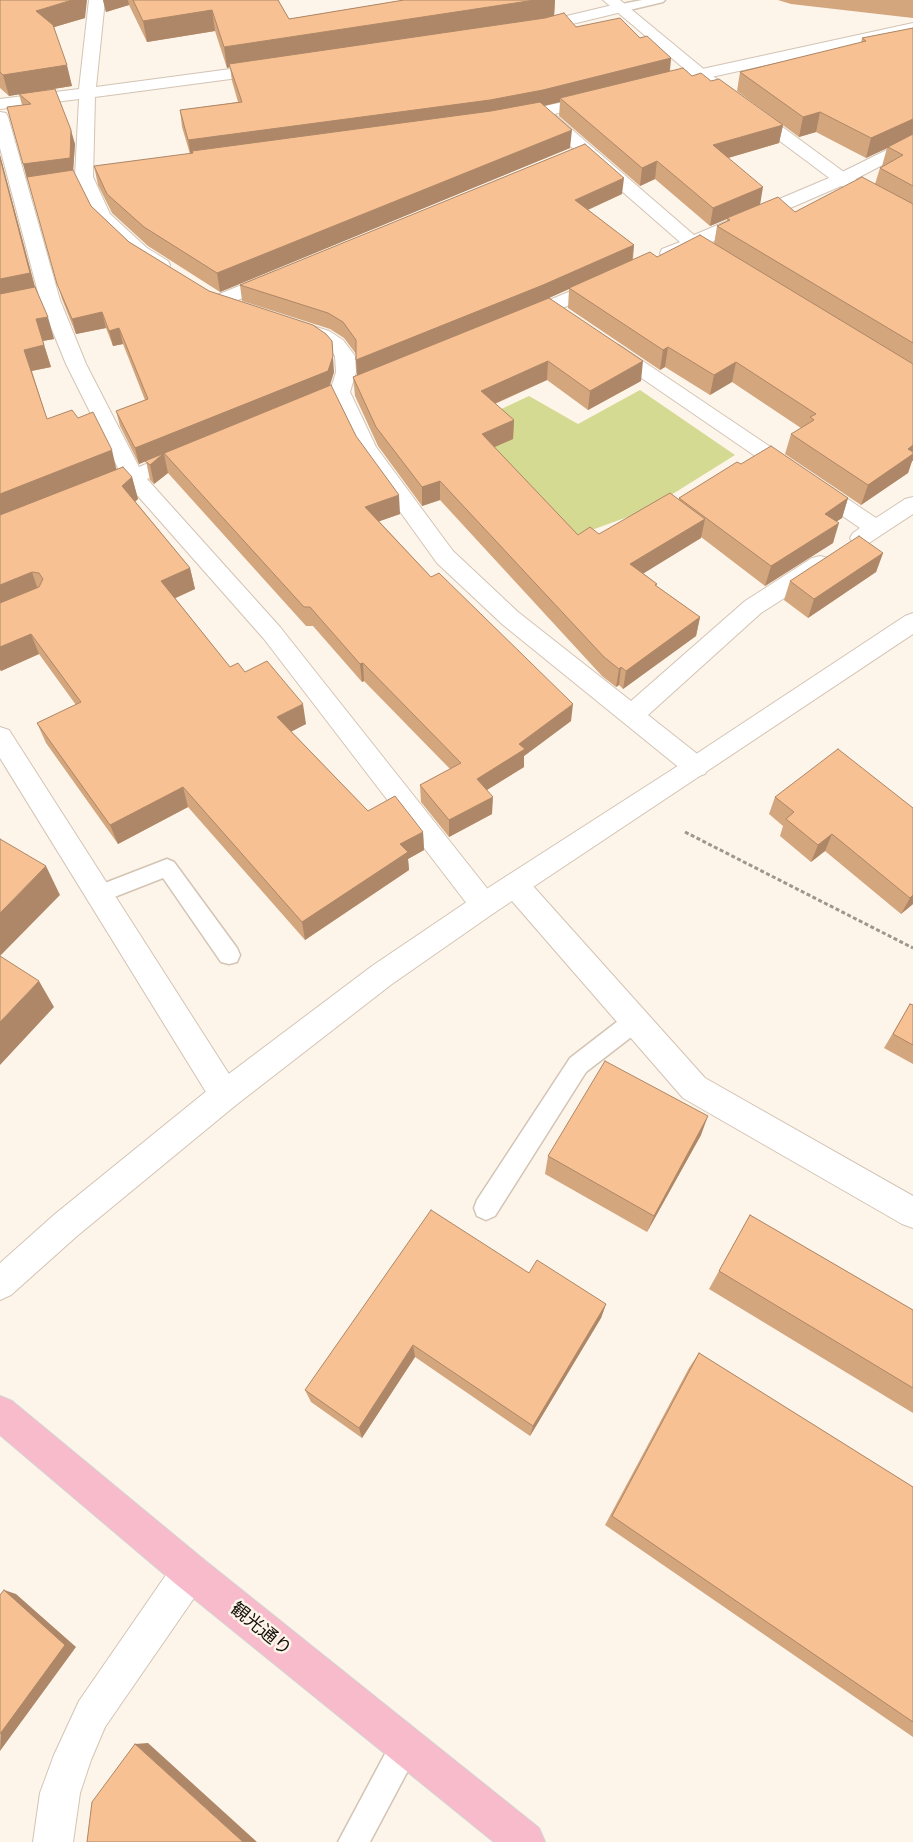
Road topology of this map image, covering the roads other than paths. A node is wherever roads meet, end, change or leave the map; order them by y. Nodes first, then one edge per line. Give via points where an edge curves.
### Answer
1 (97, 0) edge
2 (101, 0) edge
3 (659, 0) edge
4 (616, 4) edge
5 (913, 28) edge
6 (515, 31) edge
7 (284, 66) edge
8 (700, 74) junction
9 (654, 85) edge
10 (87, 93) junction
11 (608, 97) edge
12 (0, 104) edge
13 (543, 113) junction
14 (0, 117) edge
15 (498, 121) edge
16 (913, 142) edge
17 (585, 151) junction
18 (567, 158) edge
19 (103, 174) edge
20 (84, 177) junction
21 (842, 179) junction
22 (65, 180) edge
23 (37, 184) edge
24 (19, 187) junction
25 (913, 218) edge
26 (692, 242) junction
27 (718, 258) edge
28 (657, 259) edge
29 (292, 271) edge
30 (621, 275) edge
31 (179, 276) edge
32 (244, 310) edge
33 (279, 321) edge
34 (505, 326) edge
35 (599, 340) edge
36 (196, 451) edge
37 (133, 477) junction
38 (78, 499) edge
39 (913, 504) edge
40 (876, 528) junction
41 (913, 622) edge
42 (631, 716) junction
43 (0, 737) edge
44 (696, 768) junction
45 (515, 885) junction
46 (99, 894) junction
47 (484, 905) junction
48 (230, 955) dead end
49 (635, 1021) junction
50 (225, 1095) junction
51 (486, 1208) dead end
52 (913, 1213) edge
53 (0, 1284) edge
54 (0, 1413) edge
55 (190, 1572) junction
56 (406, 1746) junction
57 (54, 1842) edge
58 (354, 1842) edge
59 (525, 1842) edge

1 - 2 street
1 - 10 street
3 - 4 lane
4 - 6 street via 544,27
4 - 8 street
5 - 8 street
7 - 10 street
8 - 9 street
8 - 21 street
10 - 12 street
10 - 20 street
11 - 13 street
13 - 15 street
13 - 17 street
14 - 24 street
16 - 21 street
17 - 18 street
17 - 26 street
19 - 20 street
20 - 22 street
20 - 31 street via 102,216 140,252
21 - 25 street
21 - 26 street
23 - 24 street
24 - 37 street via 41,301
26 - 27 street
26 - 28 street
29 - 32 street via 211,296
30 - 34 street via 559,313
33 - 42 street via 322,336 336,344 345,356 346,372 340,392 366,449 446,557 510,618
35 - 40 street
36 - 37 street
37 - 38 street
37 - 47 street via 272,633
39 - 40 street
40 - 42 street via 753,607
41 - 44 street
42 - 44 street
43 - 46 street
44 - 45 street
45 - 47 street
45 - 49 street
46 - 48 lane via 167,868
46 - 50 street
47 - 50 street via 375,981
49 - 51 lane via 578,1065
49 - 52 street via 694,1088
50 - 53 street via 66,1225
54 - 55 highway, 観光通り
55 - 56 highway, 観光通り
55 - 57 street via 92,1714 60,1793
56 - 58 lane
56 - 59 highway, 観光通り

